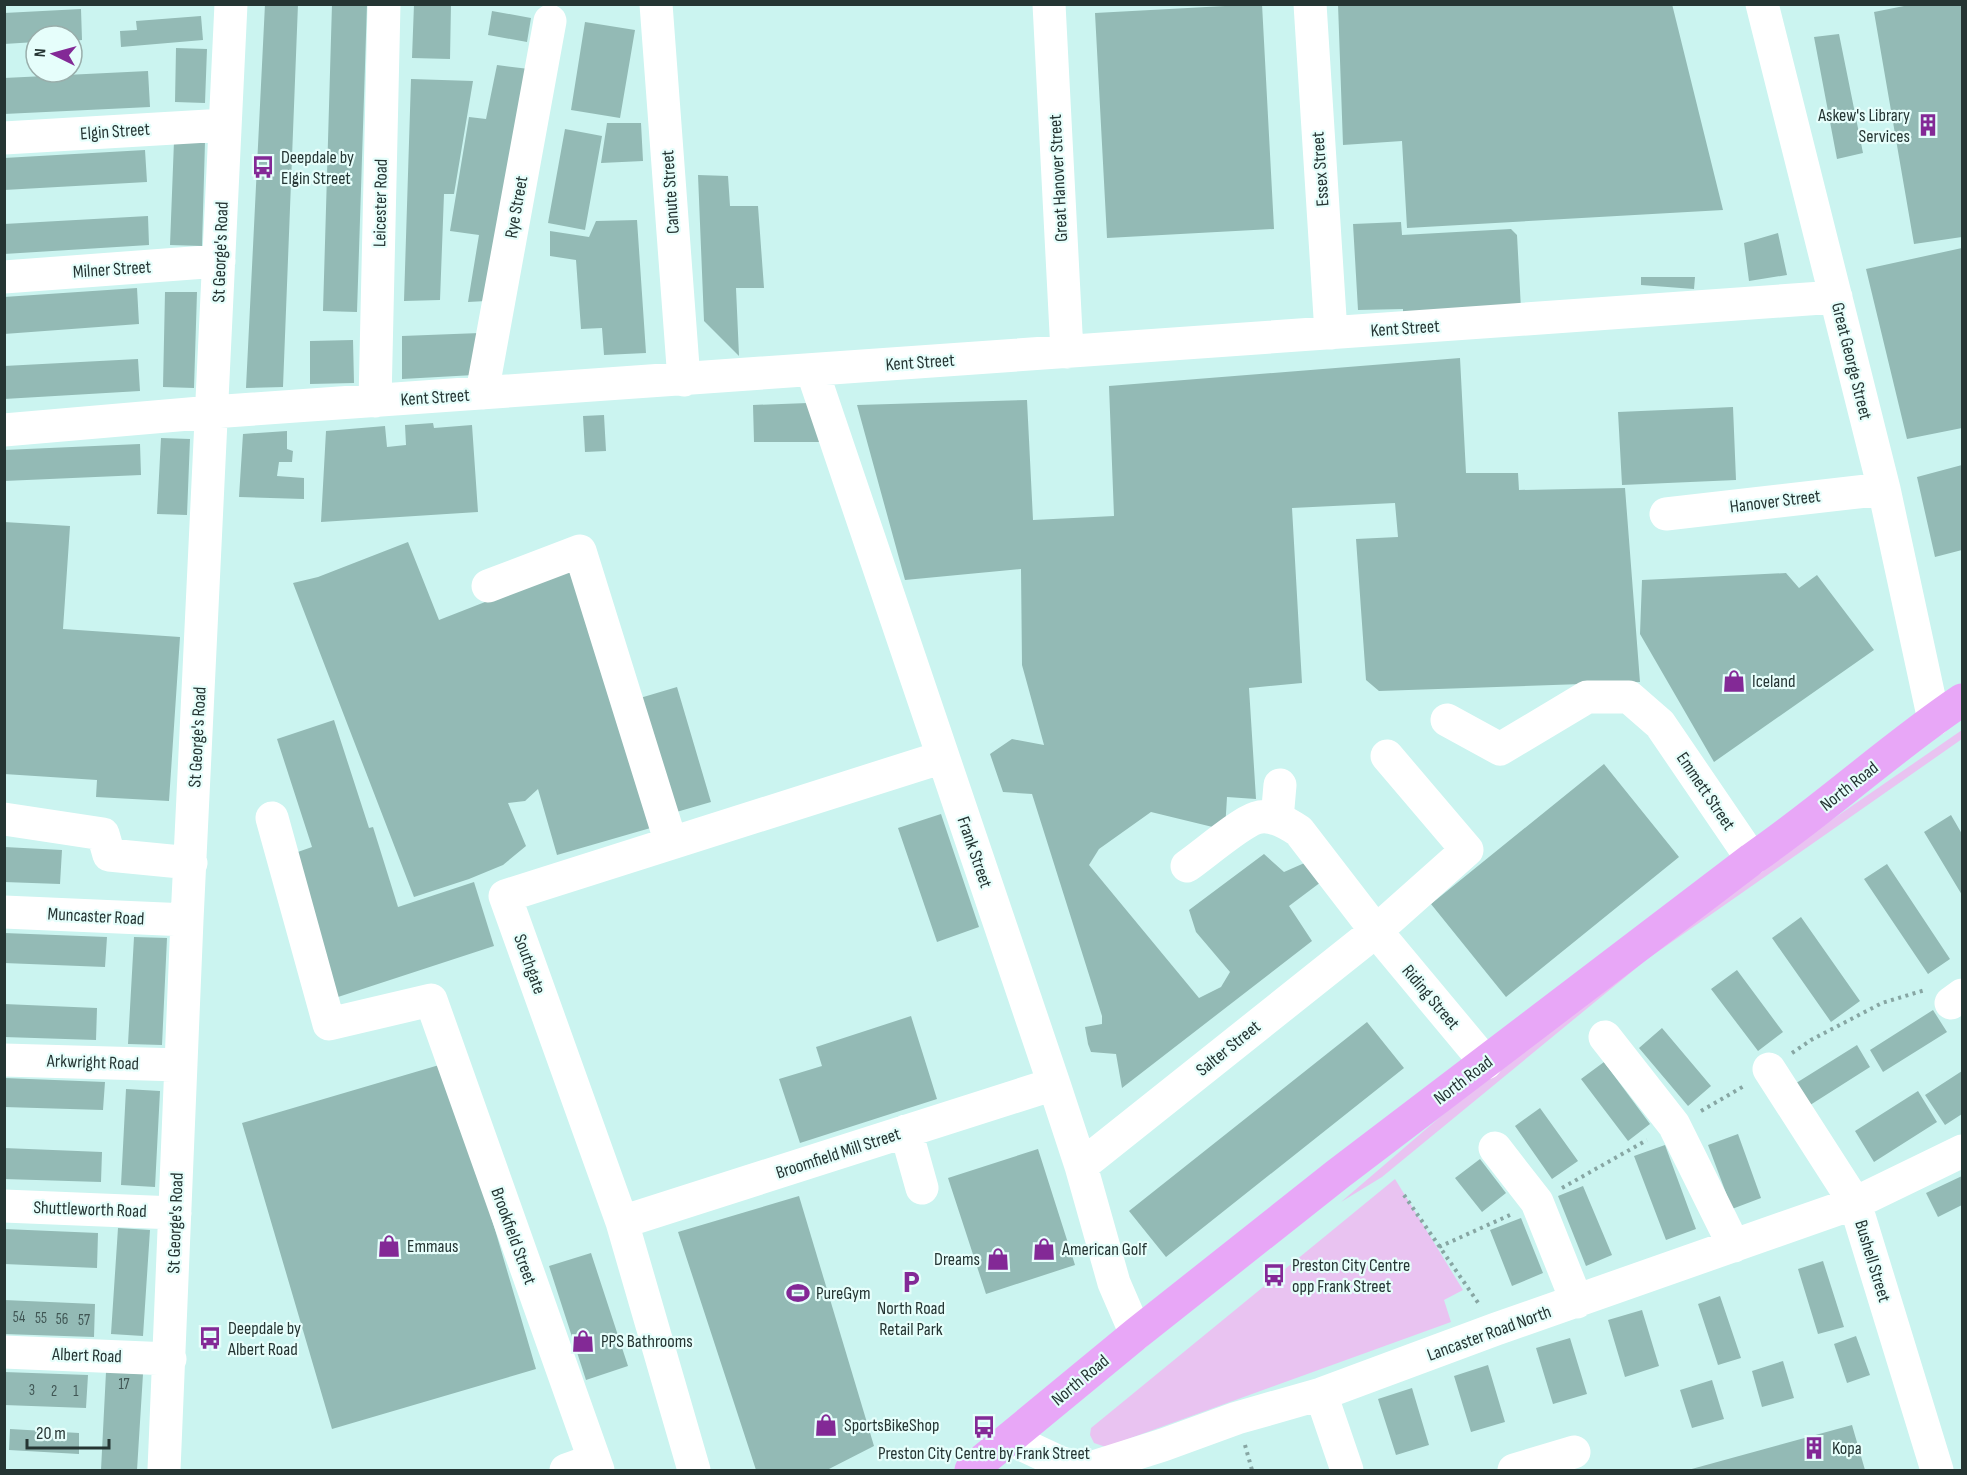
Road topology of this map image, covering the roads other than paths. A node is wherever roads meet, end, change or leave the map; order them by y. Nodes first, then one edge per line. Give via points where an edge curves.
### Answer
1 (231, 4) edge
2 (384, 4) edge
3 (656, 4) edge
4 (1049, 4) edge
5 (1310, 4) edge
6 (1761, 4) edge
7 (550, 21) dead end
8 (225, 124) junction
9 (4, 138) edge
10 (219, 261) junction
11 (4, 277) edge
12 (1836, 297) junction
13 (1331, 333) junction
14 (1067, 352) junction
15 (812, 370) junction
16 (684, 380) junction
17 (482, 393) junction
18 (375, 401) junction
19 (212, 412) junction
20 (4, 430) edge
21 (1884, 489) junction
22 (1666, 514) dead end
23 (488, 586) dead end
24 (1962, 700) edge
25 (1447, 720) dead end
26 (1934, 720) junction
27 (1388, 756) dead end
28 (943, 757) junction
29 (1280, 785) dead end
30 (272, 818) dead end
31 (4, 819) edge
32 (1277, 819) junction
33 (671, 843) junction
34 (1752, 858) junction
35 (191, 863) junction
36 (1187, 866) dead end
37 (4, 912) edge
38 (187, 920) junction
39 (1376, 931) junction
40 (1605, 1037) dead end
41 (4, 1060) edge
42 (1485, 1063) junction
43 (181, 1065) junction
44 (1769, 1069) dead end
45 (1054, 1084) junction
46 (906, 1131) junction
47 (1495, 1148) dead end
48 (1962, 1151) edge
49 (1081, 1166) junction
50 (922, 1188) dead end
51 (1855, 1203) junction
52 (4, 1206) edge
53 (175, 1213) junction
54 (622, 1222) junction
55 (1734, 1246) junction
56 (1577, 1302) junction
57 (1136, 1334) junction
58 (4, 1352) edge
59 (170, 1359) junction
60 (1322, 1394) junction
61 (1010, 1439) junction
62 (1574, 1452) dead end
63 (1166, 1458) edge
64 (586, 1467) edge
65 (164, 1470) edge
66 (694, 1470) edge
67 (971, 1470) edge
68 (1347, 1470) edge
69 (1514, 1470) edge
70 (1937, 1470) edge

1 - 8 street, St George's Road
2 - 18 street, Leicester Road
3 - 16 street, Canute Street
4 - 14 street, Great Hanover Street
5 - 13 street, Essex Street
6 - 12 street, Great George Street
7 - 17 street, Rye Street
8 - 9 street, Elgin Street
8 - 10 street, St George's Road
10 - 11 street, Milner Street
10 - 19 street, St George's Road
12 - 13 street, Kent Street
12 - 21 street, Great George Street
13 - 14 street, Kent Street
14 - 15 street, Kent Street
15 - 16 street, Kent Street
15 - 28 street, Frank Street
16 - 17 street, Kent Street
17 - 18 street, Kent Street
18 - 19 street, Kent Street
19 - 20 street, Kent Street
19 - 35 street, St George's Road
21 - 22 street, Hanover Street
21 - 26 street, Great George Street
23 - 33 street via 580,551
24 - 26 highway, North Road
25 - 34 street, Emmett Street via 1500,749 1587,697 1629,696 1660,724
26 - 34 highway, North Road via 1790,833
27 - 39 street, Salter Street via 1467,850
28 - 33 street, Southgate
28 - 45 street, Frank Street
29 - 32 street
30 - 64 street, Brookfield Street via 329,1024 431,1000
31 - 35 street via 103,834 109,855
32 - 36 street via 1256,818 1244,824
32 - 39 street, Riding Street via 1299,831
33 - 54 street, Southgate via 505,896
34 - 42 highway, North Road
35 - 38 street, St George's Road
37 - 38 street, Muncaster Road
38 - 43 street, St George's Road
39 - 42 street, Riding Street
39 - 49 street, Salter Street
40 - 55 street via 1674,1125
41 - 43 street, Arkwright Road
42 - 57 highway, North Road
43 - 53 street, St George's Road
44 - 51 street, Bushell Street
45 - 46 street, Broomfield Mill Street
45 - 49 street, Frank Street
46 - 50 street
46 - 54 street, Broomfield Mill Street
47 - 56 street via 1537,1202
48 - 51 street, Lancaster Road North
49 - 57 street, Frank Street via 1114,1283
51 - 55 street, Lancaster Road North
51 - 70 street, Bushell Street
52 - 53 street, Shuttleworth Road
53 - 59 street, St George's Road
54 - 66 street, Southgate
55 - 56 street, Lancaster Road North
56 - 60 street, Lancaster Road North
57 - 61 highway, North Road
58 - 59 street, Albert Road
59 - 65 street, St George's Road
60 - 63 street, Lancaster Road North via 1237,1419
60 - 68 street
61 - 63 street, Lancaster Road North via 1084,1470
61 - 67 highway, North Road
62 - 69 street

